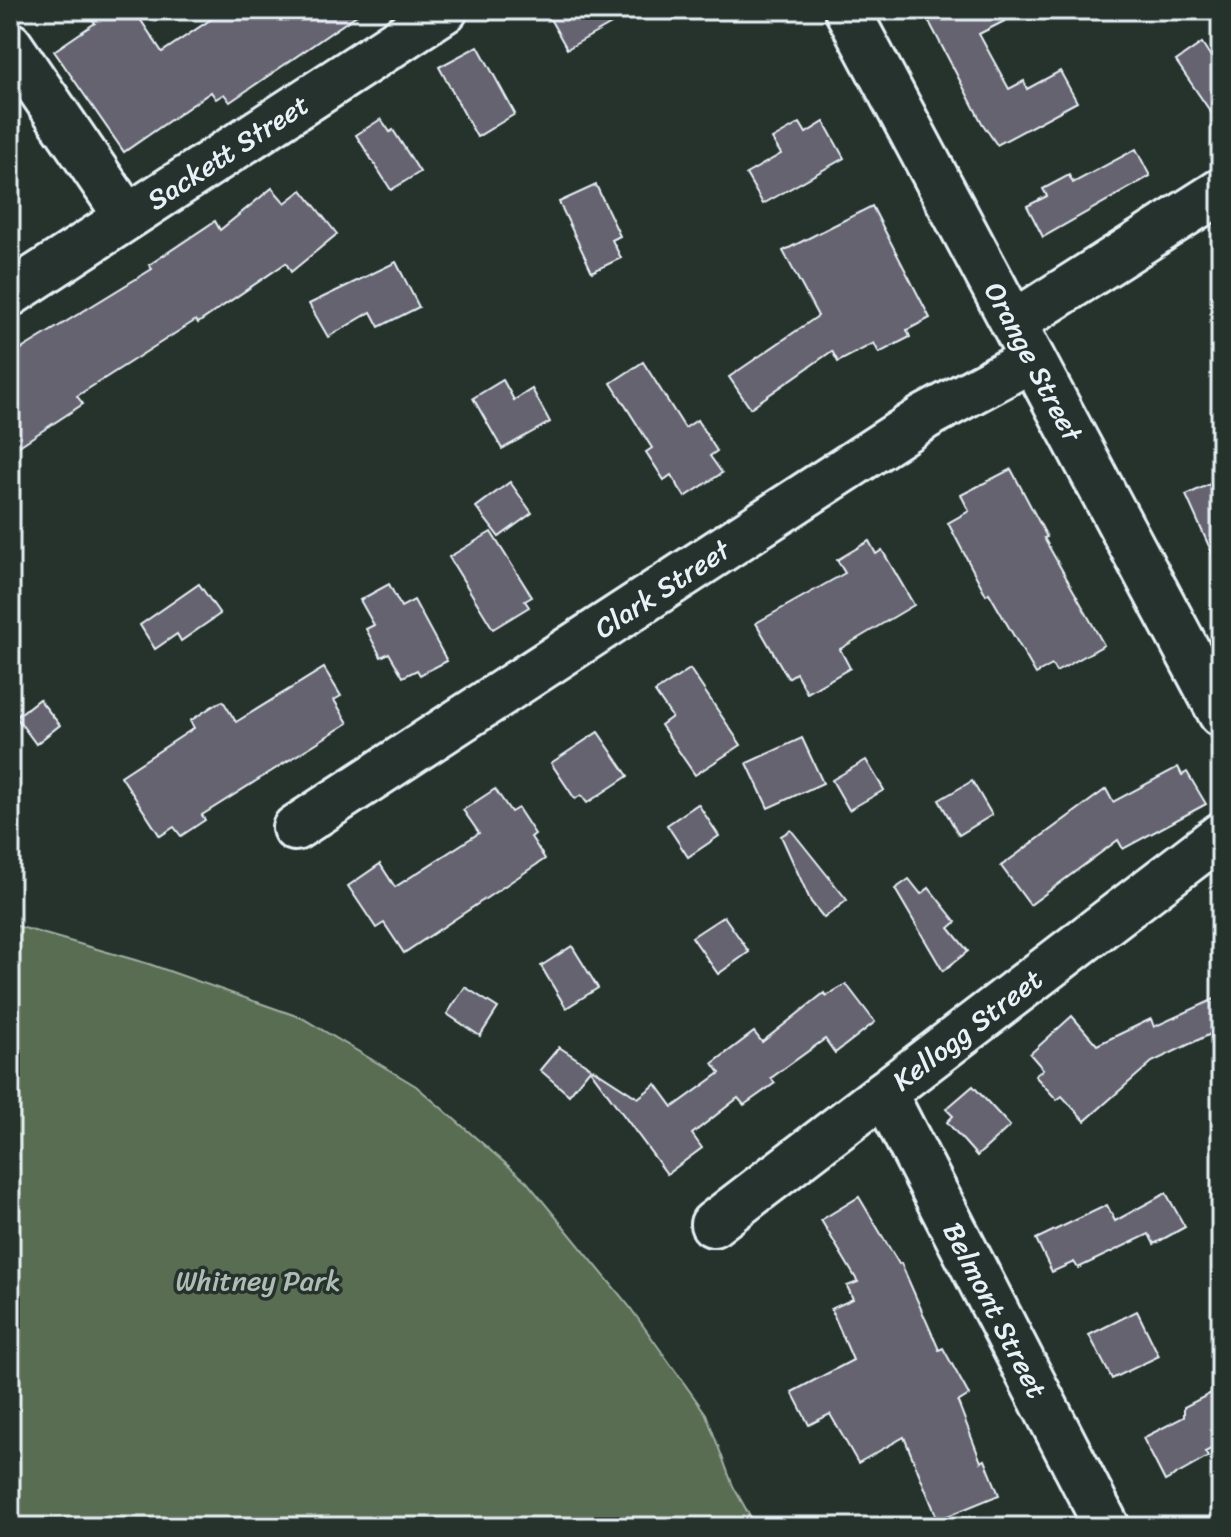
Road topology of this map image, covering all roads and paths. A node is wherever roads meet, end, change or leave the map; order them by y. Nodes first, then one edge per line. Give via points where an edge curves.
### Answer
1 (445, 10) edge
2 (847, 10) edge
3 (10, 45) edge
4 (1221, 191) edge
5 (127, 217) junction
6 (10, 294) edge
7 (1023, 341) junction
8 (1221, 714) edge
9 (295, 828) dead end
10 (1221, 835) edge
11 (884, 1093) junction
12 (713, 1224) dead end
13 (1107, 1527) edge

1 - 5 street, Sackett Street
2 - 7 street, Orange Street
3 - 5 street
4 - 7 street, Clark Street
5 - 6 street, Sackett Street
7 - 8 street, Orange Street
7 - 9 street, Clark Street via 925,417
10 - 11 street, Kellogg Street
11 - 12 street, Kellogg Street
11 - 13 street, Belmont Street

